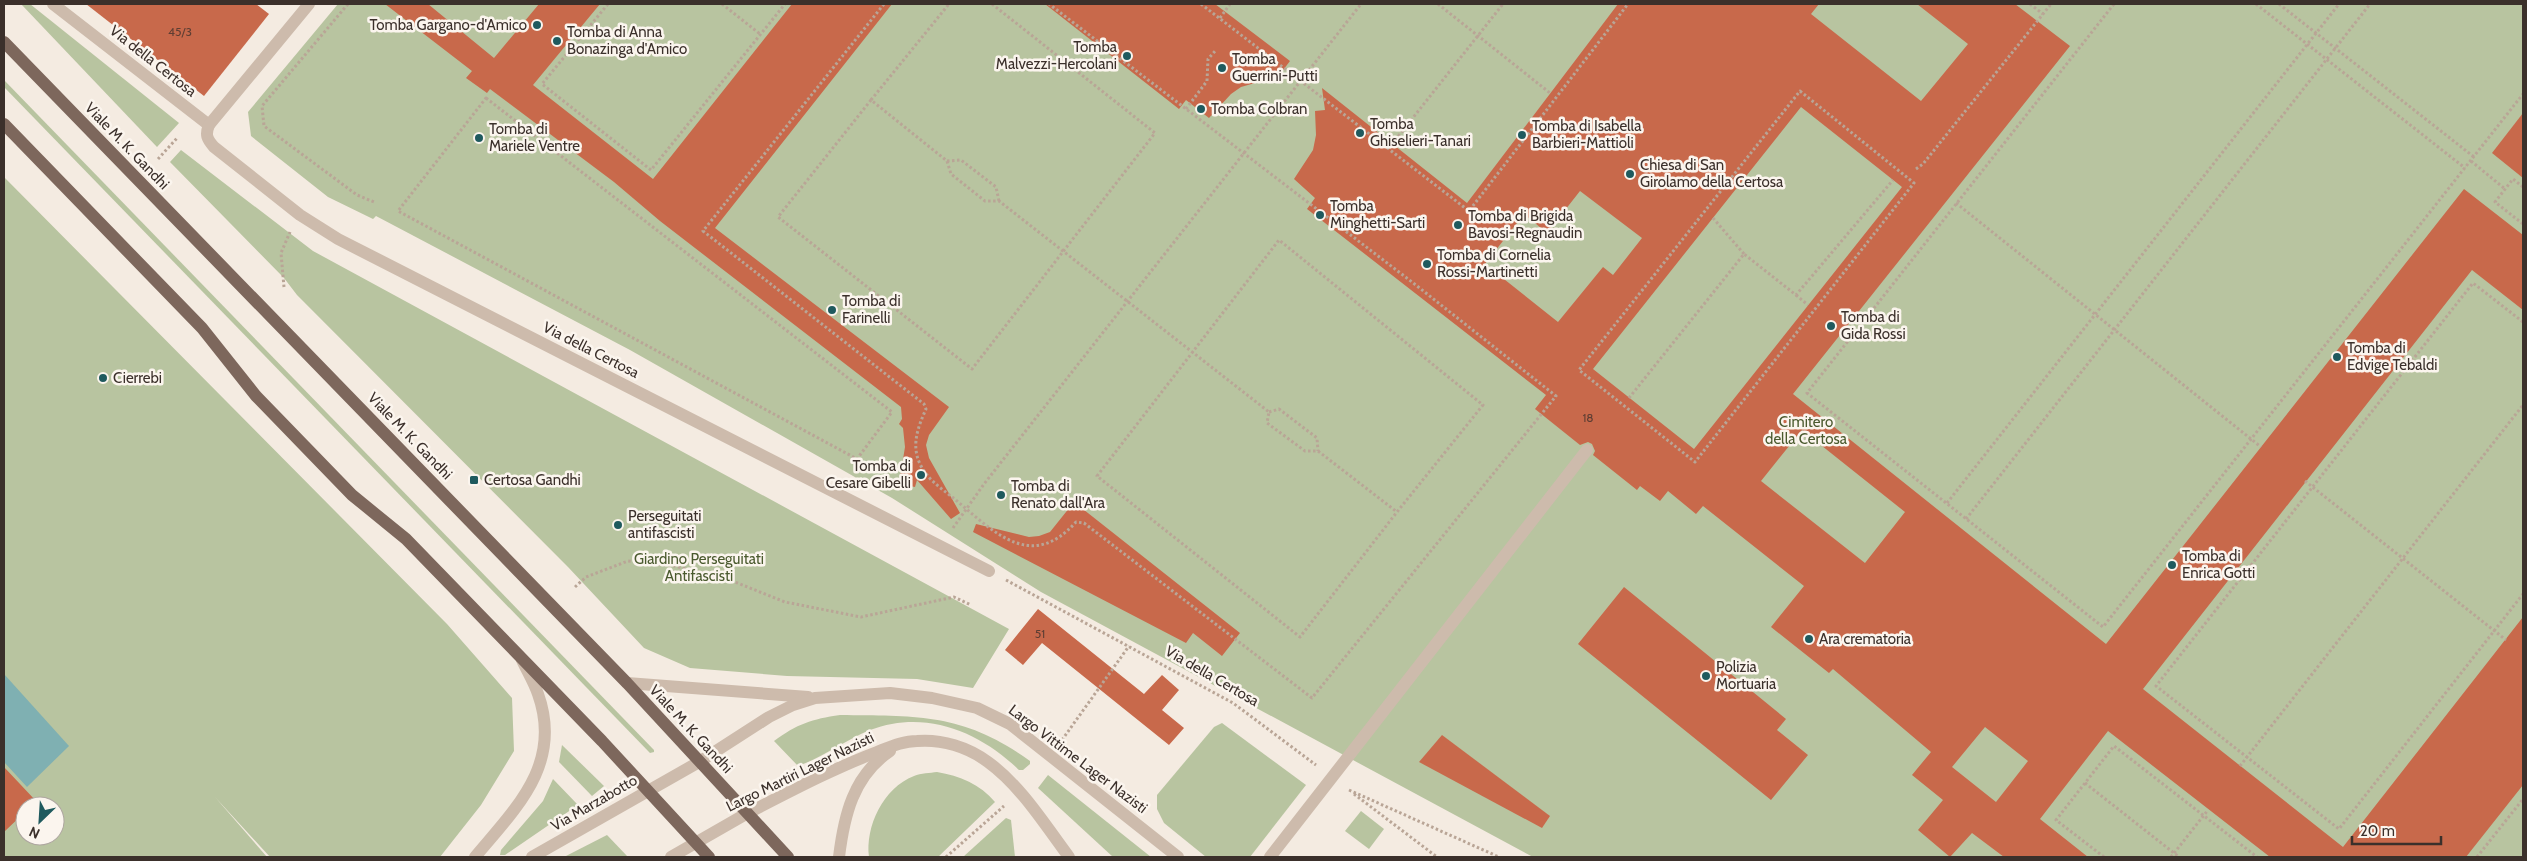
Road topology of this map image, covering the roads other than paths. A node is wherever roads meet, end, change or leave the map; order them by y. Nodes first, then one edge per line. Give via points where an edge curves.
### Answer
1 (53, 4) edge
2 (309, 4) edge
3 (4, 42) edge
4 (4, 124) edge
5 (209, 125) junction
6 (1587, 450) dead end
7 (989, 571) road end
8 (522, 660) junction
9 (627, 683) junction
10 (816, 698) junction
11 (900, 743) junction
12 (699, 762) junction
13 (672, 777) joint
14 (648, 791) junction
15 (746, 814) junction
16 (696, 842) junction
17 (475, 857) edge
18 (532, 857) edge
19 (671, 857) edge
20 (709, 857) edge
21 (788, 857) edge
22 (838, 857) edge
23 (1069, 857) edge
24 (1178, 857) edge
25 (1270, 857) edge

1 - 5 street, Via della Certosa
2 - 5 street
3 - 9 main road, Viale M. K. Gandhi
4 - 8 main road via 202,328 256,396 352,494 406,539
5 - 7 street, Via della Certosa via 208,139 214,147 300,215 338,239
6 - 25 street
8 - 14 main road
8 - 17 street via 544,716 545,743 541,767 520,802
9 - 10 street
9 - 12 main road, Viale M. K. Gandhi
10 - 12 street, Largo Vittime Lager Nazisti via 769,717
10 - 24 street, Largo Vittime Lager Nazisti via 890,693 977,708 1010,724
11 - 15 street, Largo Martiri Lager Nazisti via 855,760
11 - 22 street, Largo Martiri Lager Nazisti via 871,767 858,786 845,815
11 - 23 street, Largo Martiri Lager Nazisti via 945,742 989,762 1018,791
12 - 13 street, Largo Vittime Lager Nazisti
12 - 15 main road, Viale M. K. Gandhi
13 - 14 street, Via Marzabotto
14 - 16 main road
14 - 18 street, Via Marzabotto
15 - 16 street, Largo Martiri Lager Nazisti
15 - 21 main road, Viale M. K. Gandhi
16 - 19 street
16 - 20 main road

